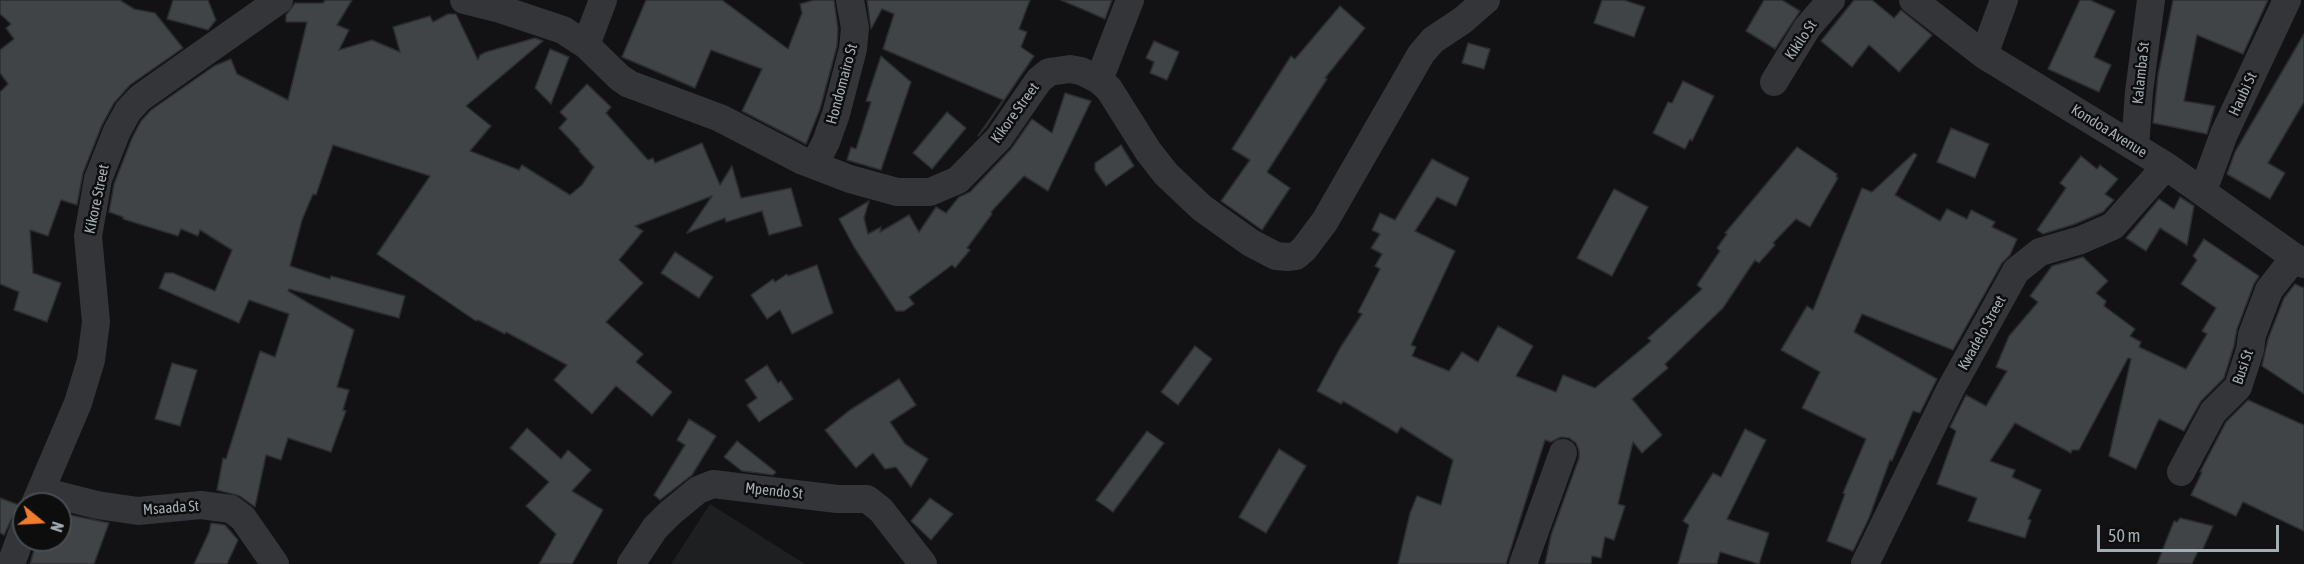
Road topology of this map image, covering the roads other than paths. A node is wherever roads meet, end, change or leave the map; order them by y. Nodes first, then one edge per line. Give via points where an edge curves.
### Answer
1 (279, 0) edge
2 (603, 0) edge
3 (850, 0) edge
4 (1130, 0) edge
5 (1486, 0) edge
6 (1831, 0) edge
7 (1913, 0) edge
8 (2004, 0) edge
9 (2151, 0) edge
10 (2286, 0) edge
11 (471, 1) edge
12 (586, 45) junction
13 (1984, 55) junction
14 (1099, 80) junction
15 (1774, 82) dead end
16 (2135, 147) junction
17 (814, 165) junction
18 (2166, 166) junction
19 (2203, 191) junction
20 (2300, 260) edge
21 (1563, 453) dead end
22 (2181, 472) dead end
23 (41, 492) edge
24 (72, 503) edge
25 (275, 564) edge
26 (631, 564) edge
27 (923, 564) edge
28 (1524, 564) edge
29 (1865, 564) edge

1 - 23 street, Kikore Street via 140,98 117,131 98,179 88,237 96,322 91,360
2 - 12 street
3 - 17 street, Hondomairo St via 855,28 853,49 826,142
4 - 14 street
5 - 14 street, Kikore Street via 1433,40 1421,54 1340,197 1296,256 1276,255 1251,243 1202,208 1166,174
6 - 15 street, Kikilo St
7 - 13 street, Kondoa Avenue
8 - 13 street
9 - 16 street, Kalamba St
10 - 19 street, Haubi St via 2224,134
11 - 12 street, Kikore Street via 548,24
12 - 17 street, Kikore Street via 629,84 720,118
13 - 16 street, Kondoa Avenue
14 - 17 street, Kikore Street via 1070,69 1049,72 971,169 958,180 930,192 885,190
16 - 18 street, Kondoa Avenue
18 - 19 street, Kondoa Avenue
18 - 29 street, Kwadelo Street via 2113,226 2040,252 2016,271 1950,390
19 - 20 street, Kondoa Avenue
20 - 22 street, Busi St via 2268,290 2238,387 2213,412
21 - 28 street
24 - 25 street, Msaada St via 138,511 201,505 231,509 243,518
26 - 27 street, Mpendo St via 670,513 698,490 714,484 867,499 881,510

